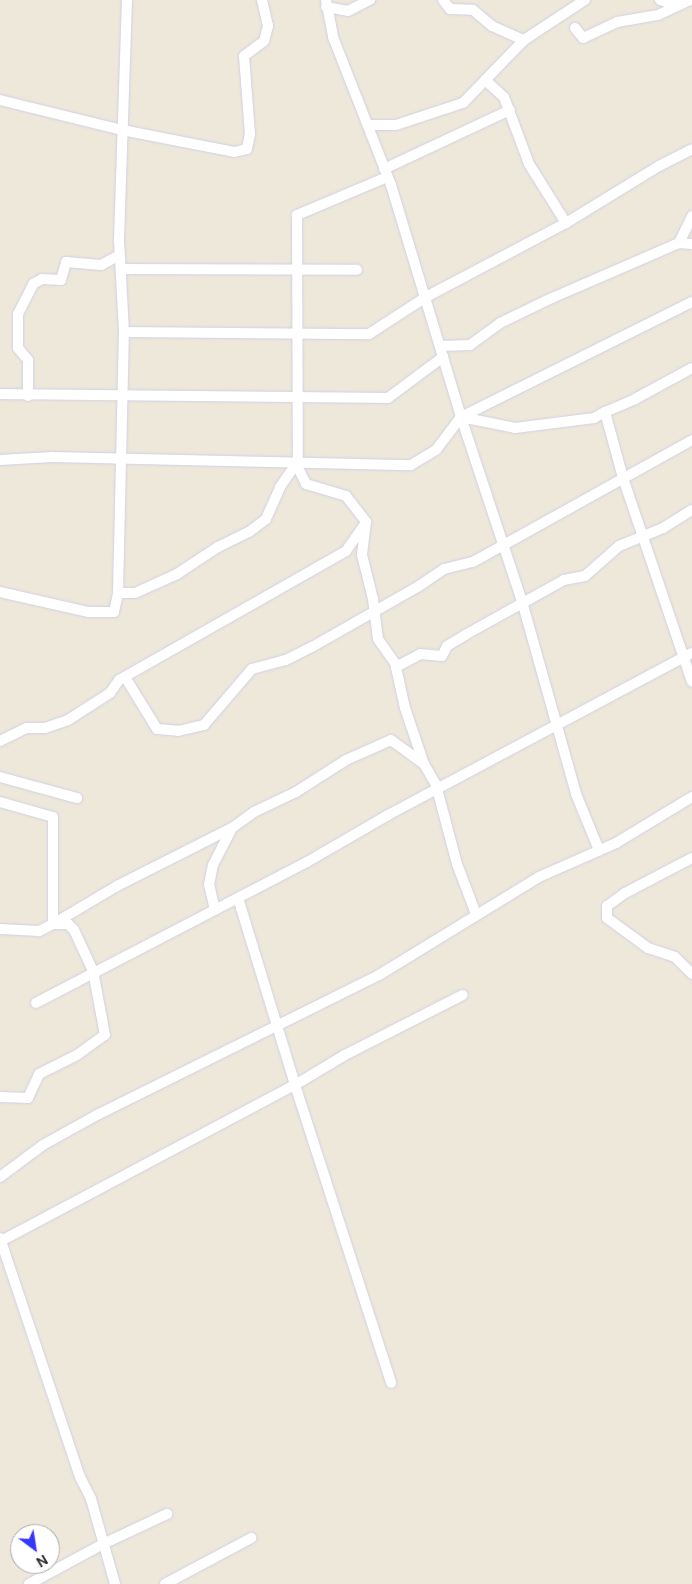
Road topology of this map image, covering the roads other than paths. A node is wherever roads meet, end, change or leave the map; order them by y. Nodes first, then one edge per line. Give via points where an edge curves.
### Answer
1 (127, 0) edge
2 (262, 0) edge
3 (370, 0) edge
4 (443, 0) edge
5 (585, 0) edge
6 (660, 0) edge
7 (690, 0) edge
8 (326, 4) edge
9 (676, 5) junction
10 (575, 28) dead end
11 (524, 40) junction
12 (485, 80) junction
13 (0, 100) edge
14 (510, 110) junction
15 (368, 125) junction
16 (122, 130) junction
17 (692, 149) edge
18 (386, 173) junction
19 (692, 216) edge
20 (566, 223) junction
21 (679, 243) junction
22 (692, 244) edge
23 (120, 255) junction
24 (121, 269) junction
25 (357, 270) dead end
26 (298, 271) junction
27 (426, 297) junction
28 (692, 302) edge
29 (124, 332) junction
30 (297, 335) junction
31 (442, 351) junction
32 (692, 368) edge
33 (0, 394) edge
34 (28, 396) junction
35 (122, 397) junction
36 (296, 399) junction
37 (605, 412) junction
38 (461, 417) junction
39 (692, 440) edge
40 (0, 460) edge
41 (123, 460) junction
42 (297, 462) junction
43 (623, 478) junction
44 (692, 510) edge
45 (366, 522) junction
46 (642, 536) junction
47 (504, 544) junction
48 (0, 592) edge
49 (118, 593) junction
50 (523, 605) junction
51 (374, 611) junction
52 (692, 653) edge
53 (682, 656) junction
54 (396, 667) junction
55 (124, 677) junction
56 (692, 682) edge
57 (555, 727) junction
58 (0, 741) edge
59 (424, 764) junction
60 (0, 777) edge
61 (436, 792) junction
62 (692, 797) edge
63 (77, 798) dead end
64 (0, 802) edge
65 (232, 828) junction
66 (599, 850) junction
67 (692, 858) edge
68 (238, 898) junction
69 (215, 910) junction
70 (476, 914) junction
71 (52, 924) junction
72 (0, 929) edge
73 (93, 971) junction
74 (692, 974) edge
75 (463, 995) dead end
76 (36, 1003) dead end
77 (276, 1026) junction
78 (295, 1085) junction
79 (0, 1097) edge
80 (0, 1177) edge
81 (0, 1239) edge
82 (391, 1383) dead end
83 (167, 1514) dead end
84 (251, 1538) dead end
85 (102, 1544) junction
86 (29, 1584) edge
87 (115, 1584) edge
88 (165, 1584) edge

1 - 16 street
2 - 16 street via 268,26 264,41 244,56 250,134 247,149 234,152
3 - 8 street via 348,10
4 - 11 street via 450,9 473,10 492,26
5 - 11 street
6 - 9 street
7 - 9 street
8 - 15 street via 333,37
9 - 10 street via 658,15 617,22 583,38
11 - 12 street
12 - 14 street via 504,97
12 - 15 street via 456,106 396,125
13 - 16 street
14 - 18 street
14 - 20 street via 529,164
15 - 18 street
16 - 23 street
17 - 20 street
18 - 26 street via 297,215
18 - 27 street via 412,263
19 - 21 street
20 - 27 street
21 - 22 street
21 - 31 street via 500,323 470,345
23 - 24 street
23 - 34 street via 101,266 66,262 61,280 42,279 33,284 18,314 18,348 28,360
24 - 26 street
24 - 29 street
25 - 26 street
26 - 30 street
27 - 30 street via 369,334
27 - 31 street
28 - 38 street
29 - 30 street
29 - 35 street
30 - 36 street
31 - 36 street via 388,398
31 - 38 street
32 - 37 street via 635,400
33 - 34 street
34 - 35 street
35 - 36 street
35 - 41 street
36 - 42 street
37 - 38 street via 594,418 515,428
37 - 43 street
38 - 42 street via 436,450 411,465
38 - 47 street
39 - 43 street
40 - 41 street via 52,457
41 - 42 street
41 - 49 street
42 - 45 street via 306,484 346,496
42 - 49 street via 280,487 266,520 177,574 135,593
43 - 46 street
43 - 47 street
44 - 46 street
45 - 51 street via 362,555
45 - 55 street via 346,550
46 - 50 street via 620,546 585,576 564,580
46 - 53 street
47 - 50 street
47 - 51 street via 473,562 444,568
48 - 49 street via 89,612 114,612
50 - 54 street via 453,642 442,656 420,654
50 - 57 street
51 - 54 street via 378,639
51 - 55 street via 286,660 252,669 204,725 178,731 157,730
52 - 53 street
53 - 56 street
53 - 57 street
54 - 59 street via 404,708
55 - 58 street via 110,694 68,720 45,728 27,728
57 - 61 street
57 - 66 street via 576,794
59 - 61 street via 433,777
59 - 65 street via 391,740 346,760
60 - 63 street
61 - 68 street
61 - 70 street
62 - 66 street via 662,818
64 - 71 street via 54,817
65 - 69 street via 213,865 209,885
65 - 71 street via 117,886
66 - 70 street via 538,877
67 - 74 street via 625,892 607,906 607,918 648,948 675,957
68 - 69 street
68 - 77 street
69 - 73 street
70 - 77 street via 379,975
71 - 72 street via 39,930
71 - 73 street via 68,924 74,930
73 - 76 street
73 - 79 street via 105,1035 77,1055 38,1074 28,1098
75 - 78 street via 345,1055
77 - 78 street
77 - 80 street via 99,1114 43,1145
78 - 81 street
78 - 82 street
81 - 85 street via 80,1477 91,1500
83 - 85 street
84 - 88 street
85 - 86 street
85 - 87 street

